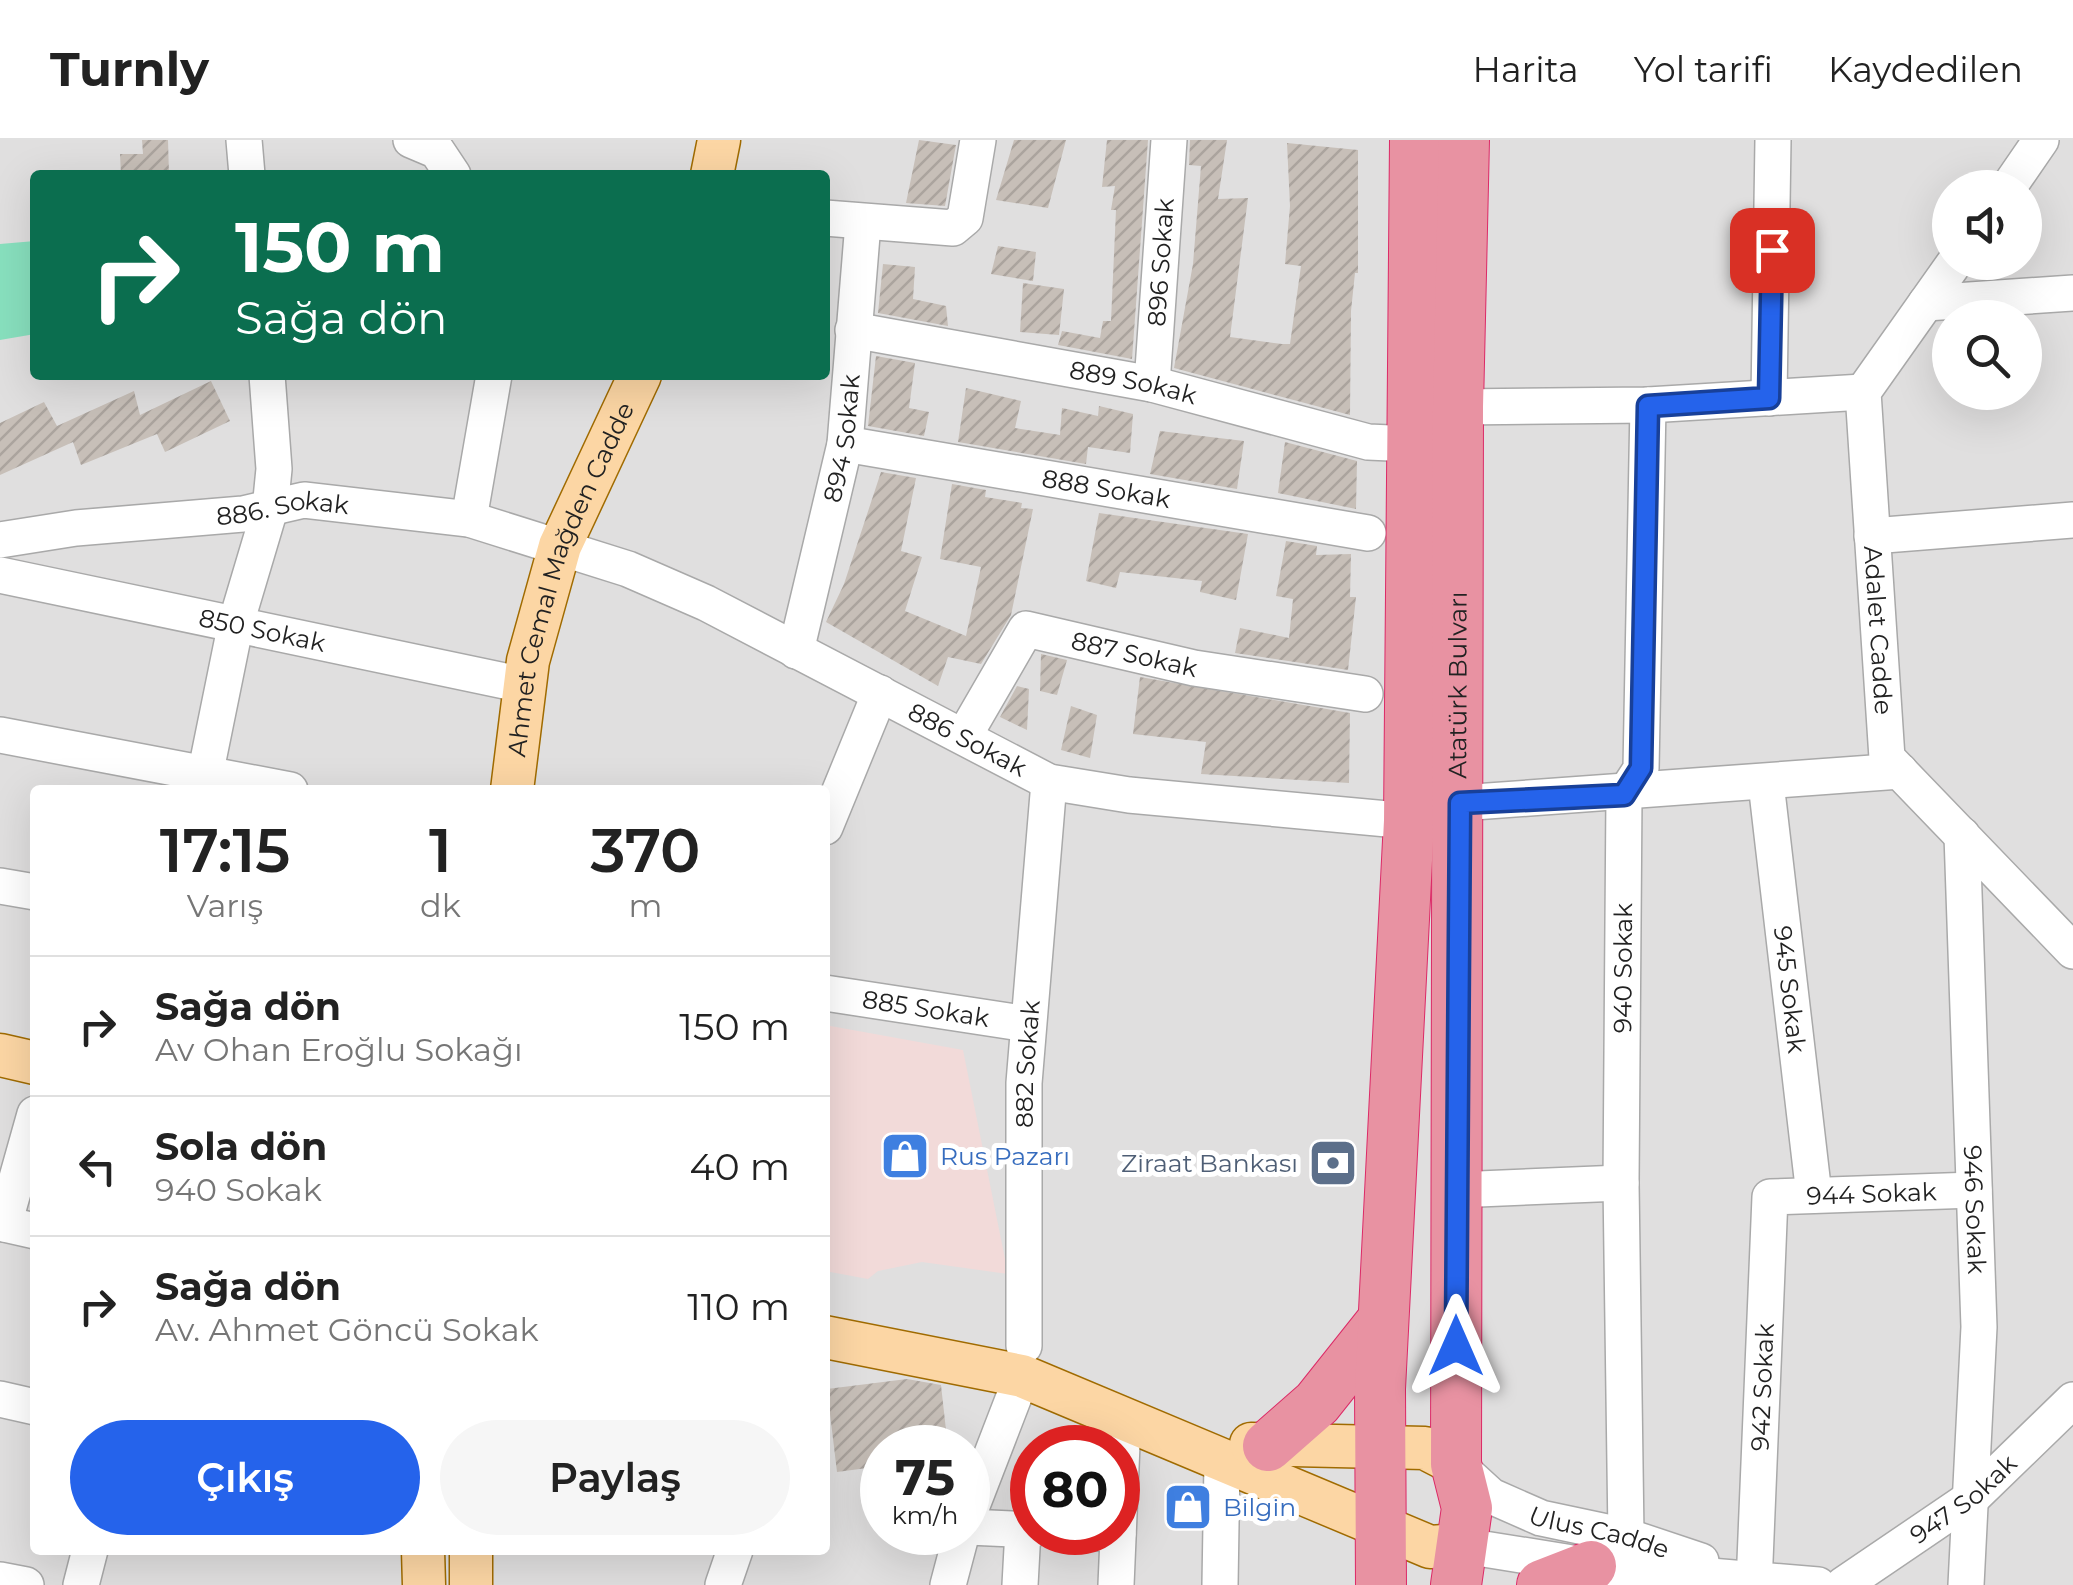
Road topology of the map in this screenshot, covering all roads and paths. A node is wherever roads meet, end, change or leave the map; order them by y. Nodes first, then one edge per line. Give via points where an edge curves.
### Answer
1 (244, 140) edge
2 (411, 140) edge
3 (719, 140) edge
4 (978, 140) edge
5 (1169, 140) edge
6 (1413, 140) edge
7 (1464, 140) edge
8 (1773, 140) edge
9 (2041, 140) edge
10 (451, 161) edge
11 (247, 170) edge
12 (713, 170) edge
13 (2020, 170) edge
14 (830, 219) edge
15 (863, 223) junction
16 (1942, 280) edge
17 (2073, 293) edge
18 (1926, 303) junction
19 (853, 330) junction
20 (267, 380) edge
21 (493, 380) edge
22 (638, 380) edge
23 (1152, 384) junction
24 (1863, 392) junction
25 (1769, 398) junction
26 (1648, 406) junction
27 (1458, 407) junction
28 (846, 444) junction
29 (1412, 444) junction
30 (270, 509) junction
31 (469, 519) junction
32 (2073, 520) edge
33 (1368, 533) dead end
34 (1872, 536) junction
35 (0, 540) edge
36 (560, 546) junction
37 (0, 575) edge
38 (236, 623) junction
39 (796, 652) junction
40 (524, 685) junction
41 (880, 693) junction
42 (1364, 694) dead end
43 (0, 734) edge
44 (964, 736) junction
45 (1900, 771) junction
46 (204, 782) edge
47 (1049, 782) junction
48 (1766, 783) junction
49 (236, 785) edge
50 (513, 785) edge
51 (1624, 795) junction
52 (1460, 803) junction
53 (830, 816) edge
54 (1409, 822) junction
55 (1962, 835) junction
56 (0, 886) edge
57 (30, 891) edge
58 (2073, 951) edge
59 (830, 993) edge
60 (1028, 1024) junction
61 (0, 1055) edge
62 (30, 1063) edge
63 (30, 1139) edge
64 (1622, 1183) junction
65 (1456, 1190) junction
66 (1974, 1190) junction
67 (1814, 1196) junction
68 (1770, 1197) joint
69 (13, 1226) edge
70 (830, 1315) edge
71 (1383, 1320) junction
72 (830, 1338) edge
73 (1023, 1361) junction
74 (0, 1399) edge
75 (2073, 1400) edge
76 (30, 1405) edge
77 (1123, 1421) junction
78 (1123, 1425) edge
79 (1379, 1444) junction
80 (1268, 1446) junction
81 (990, 1454) edge
82 (1222, 1464) junction
83 (1456, 1464) junction
84 (1974, 1496) junction
85 (1379, 1523) junction
86 (89, 1555) edge
87 (424, 1555) edge
88 (471, 1555) edge
89 (733, 1555) edge
90 (956, 1555) edge
91 (1024, 1555) edge
92 (1117, 1555) edge
93 (1602, 1562) edge
94 (1457, 1565) edge
95 (0, 1580) edge
96 (1754, 1582) edge
97 (26, 1585) edge
98 (81, 1585) edge
99 (424, 1585) edge
100 (471, 1585) edge
101 (723, 1585) edge
102 (948, 1585) edge
103 (1020, 1585) edge
104 (1116, 1585) edge
105 (1220, 1585) edge
106 (1380, 1585) edge
107 (1542, 1585) edge
108 (1818, 1585) edge
109 (1843, 1585) edge
110 (1966, 1585) edge

1 - 11 street
2 - 10 street
3 - 12 main road
4 - 15 street via 966,218 954,228
5 - 23 street, 896 Sokak
6 - 29 highway, Atatürk Bulvarı
7 - 27 highway, Atatürk Bulvarı
8 - 25 street
9 - 13 street
14 - 15 street
15 - 19 street, 894 Sokak
16 - 18 street
17 - 18 street
18 - 24 street
19 - 23 street, 889 Sokak
19 - 28 street, 894 Sokak
20 - 30 street
21 - 31 street
22 - 36 main road, Ahmet Cemal Mağden Cadde
23 - 29 street, 889 Sokak via 1368,442
24 - 25 street
24 - 34 street, Adalet Cadde
25 - 26 street
26 - 27 street
26 - 51 street, 940 Sokak via 1641,768
27 - 52 highway, Atatürk Bulvarı
28 - 33 street, 888 Sokak
28 - 39 street, 894 Sokak
29 - 54 highway, Atatürk Bulvarı
30 - 31 street, 886. Sokak via 304,500 351,502
30 - 35 street, 886. Sokak
30 - 38 street
31 - 36 street, 886. Sokak
32 - 34 street
34 - 45 street, Adalet Cadde via 1887,758
36 - 39 street, 886 Sokak via 690,596
36 - 40 main road, Ahmet Cemal Mağden Cadde
37 - 38 street, 850 Sokak
38 - 40 street, 850 Sokak
38 - 46 street
39 - 41 street, 886 Sokak
40 - 50 main road, Ahmet Cemal Mağden Cadde
41 - 44 street, 886 Sokak
41 - 53 street
42 - 44 street, 887 Sokak via 1194,668 1026,629
43 - 46 street
44 - 47 street, 886 Sokak
45 - 48 street
45 - 55 street, Adalet Cadde
46 - 49 street
47 - 54 street, 886 Sokak
47 - 60 street, 882 Sokak
48 - 51 street
48 - 67 street, 945 Sokak
51 - 52 street
51 - 64 street, 940 Sokak
52 - 65 highway, Atatürk Bulvarı
54 - 71 highway, Atatürk Bulvarı
55 - 58 street, Adalet Cadde
55 - 66 street, 946 Sokak
56 - 57 street
59 - 60 street, 885 Sokak
60 - 73 street, 882 Sokak
61 - 62 main road
63 - 69 street
64 - 65 street
64 - 93 street, 940 Sokak
65 - 83 highway, Atatürk Bulvarı
66 - 67 street, 944 Sokak
66 - 84 street, 946 Sokak
67 - 68 street, 944 Sokak
68 - 96 street, 942 Sokak
70 - 73 main road
71 - 79 highway, Atatürk Bulvarı
71 - 80 highway via 1317,1403
72 - 73 main road
73 - 77 main road
73 - 80 main road via 1216,1441
73 - 81 street
74 - 76 street
75 - 84 street, 947 Sokak
77 - 78 street
77 - 82 main road
79 - 80 main road
79 - 83 main road via 1425,1448
79 - 85 highway, Atatürk Bulvarı
82 - 85 main road
82 - 105 street
83 - 93 street, Ulus Cadde via 1491,1496 1541,1518
83 - 94 highway, Atatürk Bulvarı via 1467,1508
84 - 109 street, 947 Sokak
84 - 110 street, 946 Sokak
85 - 94 main road
85 - 106 highway, Atatürk Bulvarı
86 - 98 street
87 - 99 main road
88 - 100 main road
89 - 101 street
90 - 102 street
91 - 103 street
92 - 104 street
93 - 94 street, Ulus Cadde
93 - 96 street, Ulus Cadde
93 - 107 highway
95 - 97 street
96 - 108 street, Ulus Cadde

